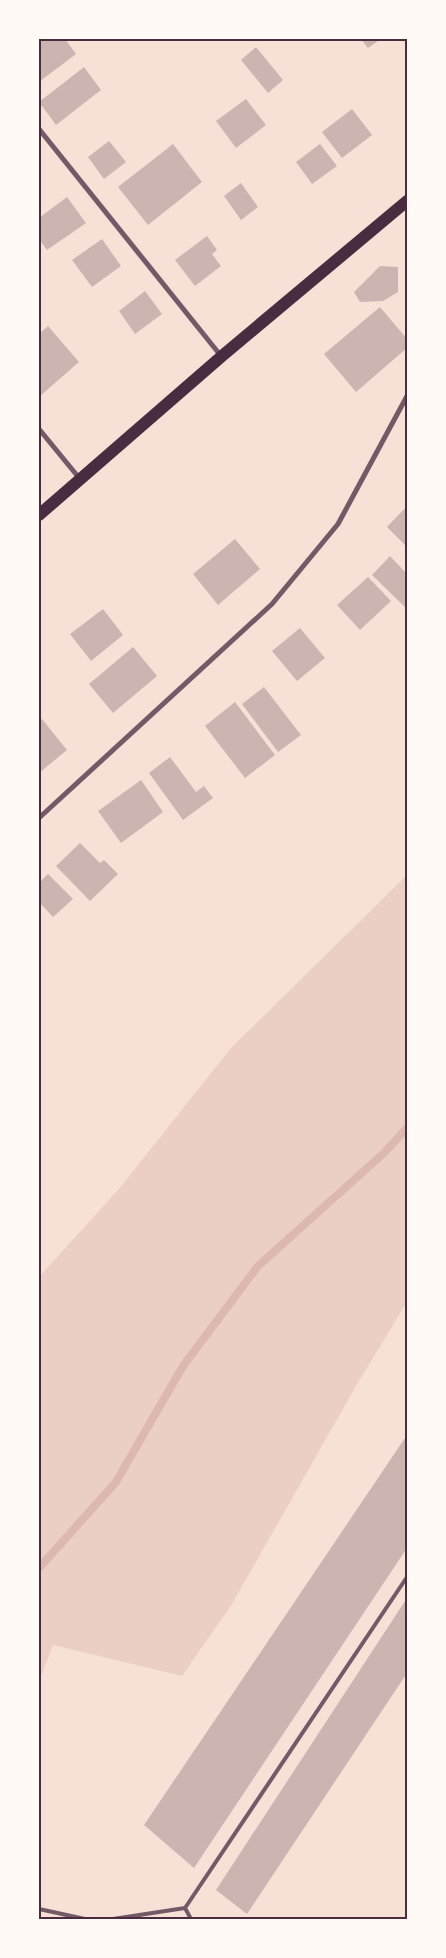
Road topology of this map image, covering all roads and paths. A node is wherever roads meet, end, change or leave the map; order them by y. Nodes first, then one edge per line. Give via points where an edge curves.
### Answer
1 (39, 129) edge
2 (407, 201) edge
3 (222, 356) junction
4 (407, 396) edge
5 (39, 429) edge
6 (80, 480) junction
7 (39, 515) edge
8 (39, 818) edge
9 (407, 1577) edge
10 (39, 1908) edge
11 (185, 1908) junction
12 (85, 1919) edge
13 (113, 1919) edge
14 (191, 1919) edge

1 - 3 street
2 - 3 main road
3 - 6 main road
4 - 8 street via 338,524 272,604
5 - 6 street
6 - 7 main road
9 - 11 lane
10 - 12 lane
11 - 13 lane
11 - 14 lane

